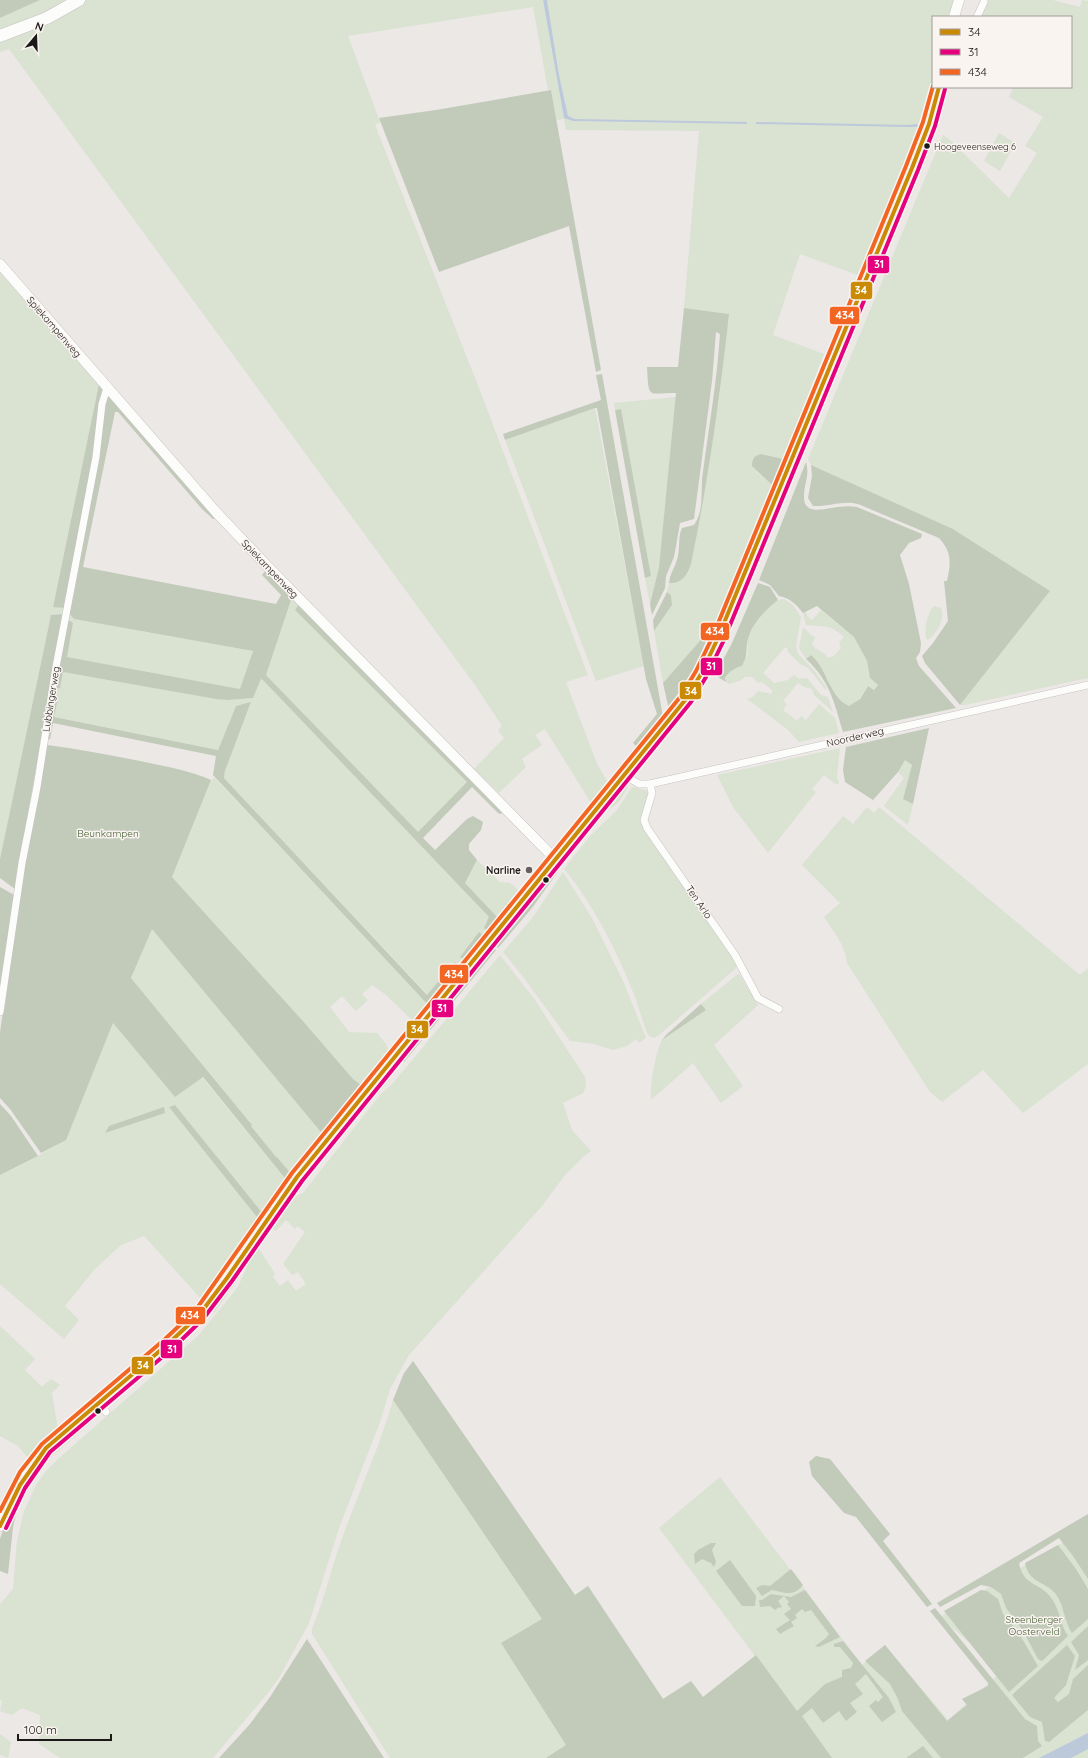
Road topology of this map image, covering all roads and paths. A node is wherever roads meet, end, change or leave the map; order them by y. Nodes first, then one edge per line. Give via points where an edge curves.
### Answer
1 (79, 0) edge
2 (959, 0) edge
3 (984, 2) dead end
4 (954, 16) edge
5 (977, 16) edge
6 (0, 36) edge
7 (940, 89) edge
8 (0, 264) edge
9 (107, 388) junction
10 (1088, 685) edge
11 (624, 775) junction
12 (650, 784) junction
13 (555, 859) junction
14 (779, 1009) dead end
15 (0, 1012) edge
16 (98, 1402) junction
17 (106, 1412) dead end
18 (0, 1526) edge

1 - 6 highway via 40,21
2 - 4 main road
3 - 5 street
7 - 11 main road via 912,168 717,640 686,699
8 - 9 main road, Spiekampenweg
9 - 13 main road, Spiekampenweg via 216,512 271,570
9 - 15 street, Lubbingerweg via 102,404 96,457 22,863
10 - 12 street, Noorderweg
11 - 12 street, Noorderweg via 639,784
11 - 13 main road
12 - 14 street, Ten Arlo via 652,793 644,820 647,828 735,955 758,998
13 - 16 main road via 298,1177 199,1315
16 - 17 street
16 - 18 main road via 62,1433 32,1464 13,1496

